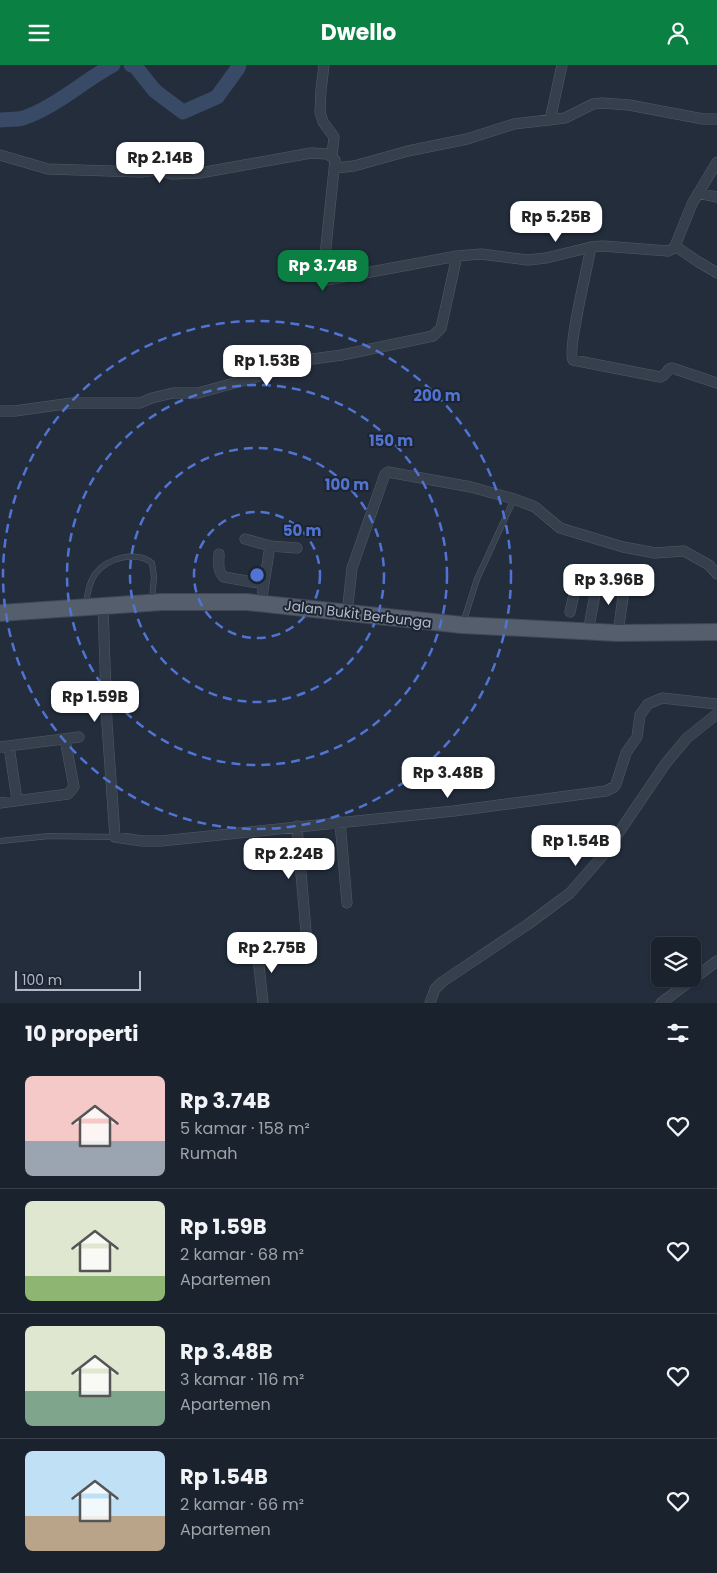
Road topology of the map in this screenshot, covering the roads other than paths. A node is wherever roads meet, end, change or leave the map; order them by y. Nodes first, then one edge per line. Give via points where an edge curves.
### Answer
1 (324, 65) edge
2 (562, 65) edge
3 (717, 119) edge
4 (550, 120) junction
5 (0, 155) edge
6 (332, 156) junction
7 (717, 162) edge
8 (335, 168) junction
9 (698, 193) junction
10 (717, 197) edge
11 (675, 245) junction
12 (591, 247) junction
13 (457, 256) junction
14 (717, 273) edge
15 (717, 383) edge
16 (0, 411) edge
17 (514, 499) junction
18 (245, 539) dead end
19 (270, 546) junction
20 (297, 548) dead end
21 (219, 554) dead end
22 (717, 574) edge
23 (626, 583) dead end
24 (264, 584) junction
25 (152, 603) junction
26 (261, 603) junction
27 (103, 607) junction
28 (85, 608) junction
29 (0, 613) edge
30 (570, 613) dead end
31 (346, 614) junction
32 (462, 625) junction
33 (588, 632) junction
34 (717, 632) edge
35 (618, 633) junction
36 (717, 704) edge
37 (717, 714) edge
38 (79, 737) dead end
39 (65, 739) junction
40 (4, 747) edge
41 (17, 800) junction
42 (0, 803) edge
43 (340, 822) junction
44 (297, 826) junction
45 (115, 837) junction
46 (0, 841) edge
47 (346, 903) dead end
48 (306, 932) dead end
49 (257, 948) dead end
50 (717, 961) edge
51 (430, 1002) edge
52 (263, 1003) edge
53 (661, 1003) edge

1 - 6 street via 320,112 334,137
2 - 4 street
3 - 4 street via 602,103 593,104 566,118
4 - 8 street via 514,124 467,139
5 - 6 street via 48,169 158,171 185,175 294,155 322,153
6 - 8 street
7 - 9 street
8 - 13 street via 324,278
9 - 10 street
9 - 11 street
11 - 12 street via 668,251
11 - 14 street
12 - 13 street via 528,260 481,254
12 - 15 street via 573,340 573,361 660,377 672,369
13 - 16 street via 441,328 433,336 298,361 198,393 173,393 132,403 72,403
17 - 22 street via 535,507 560,528 655,553 684,551 709,565
17 - 31 street via 470,487 386,473 352,568
17 - 32 lane via 478,579
18 - 19 street
19 - 20 street
19 - 24 street
21 - 24 street via 218,569 224,577
23 - 35 street
24 - 26 street
25 - 26 main road, Jalan Bukit Berbunga
25 - 27 main road, Jalan Bukit Berbunga
25 - 28 lane via 152,563 126,556 96,572
26 - 31 main road, Jalan Bukit Berbunga
27 - 28 main road, Jalan Bukit Berbunga
27 - 45 street
28 - 29 main road, Jalan Bukit Berbunga
30 - 33 street via 575,589 594,591
31 - 32 main road, Jalan Bukit Berbunga
32 - 33 main road, Jalan Bukit Berbunga
33 - 35 main road, Jalan Bukit Berbunga
34 - 35 main road, Jalan Bukit Berbunga
36 - 43 street via 662,698 648,703 640,715 637,737 626,753 616,784 606,791 492,807
37 - 51 street via 687,738 666,763 605,853 570,893 442,982
38 - 39 street
39 - 40 street
39 - 41 street via 74,787 72,791
40 - 41 street
41 - 42 street
43 - 44 street
43 - 47 street
44 - 45 street via 152,842
44 - 48 street
45 - 46 lane via 49,836
49 - 52 street
50 - 53 street

